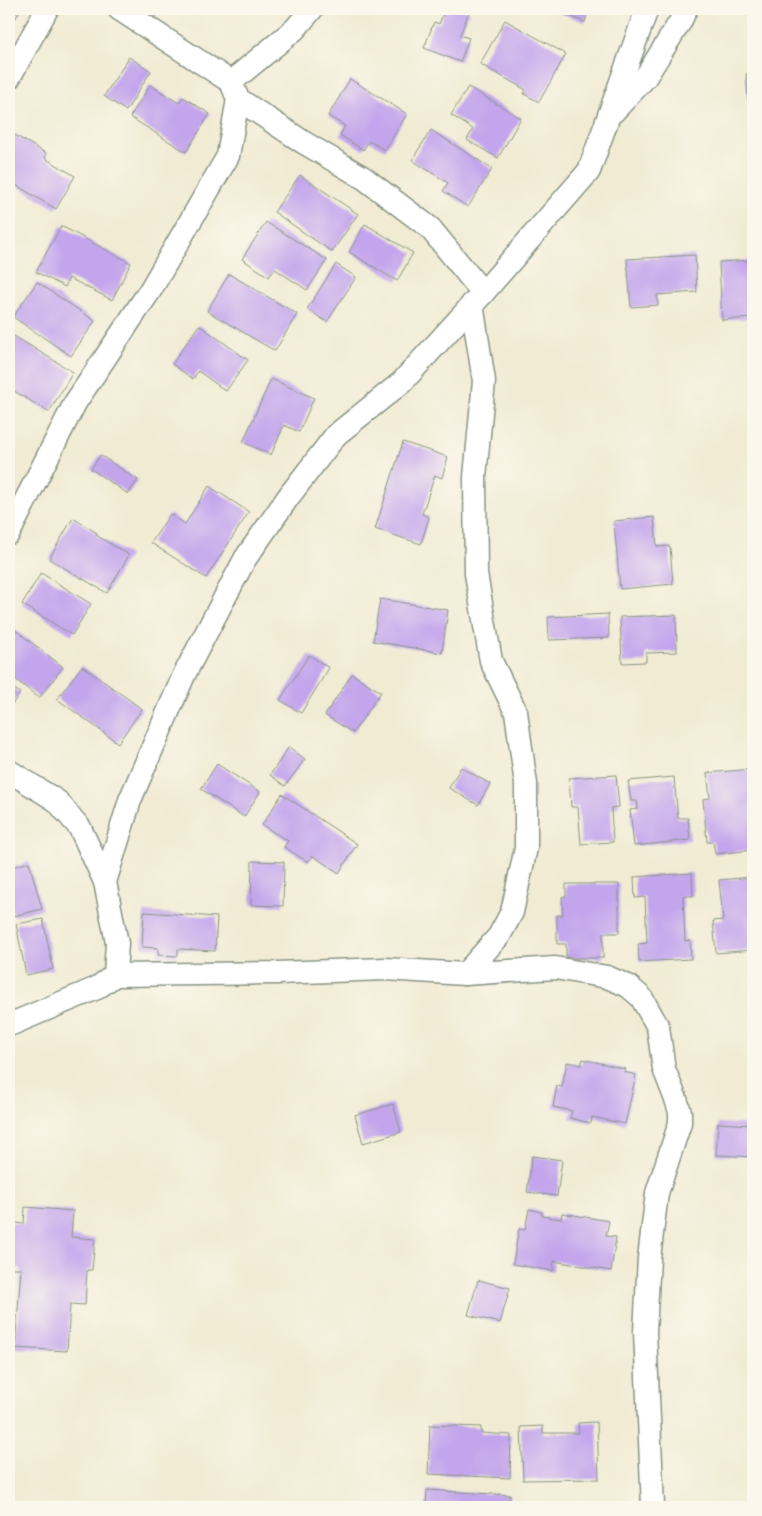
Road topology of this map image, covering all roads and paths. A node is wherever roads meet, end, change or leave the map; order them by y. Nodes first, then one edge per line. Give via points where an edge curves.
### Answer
1 (47, 9) edge
2 (119, 9) edge
3 (312, 9) edge
4 (647, 9) edge
5 (686, 9) edge
6 (9, 78) edge
7 (234, 90) junction
8 (610, 115) junction
9 (478, 299) junction
10 (9, 533) edge
11 (9, 771) edge
12 (105, 882) junction
13 (465, 974) junction
14 (115, 975) junction
15 (9, 1024) edge
16 (653, 1507) edge

1 - 6 street
2 - 7 street
3 - 7 street
4 - 8 street
5 - 8 street via 645,78
7 - 9 street via 303,142 364,178 430,228
7 - 10 street via 228,156 151,289 76,403
8 - 9 street via 589,171
9 - 12 street via 402,382 336,435 245,559 184,675 145,764 130,800
9 - 13 street via 484,381 475,477 476,574 491,661 516,712 526,784 526,848 512,912 499,936
11 - 12 street via 56,801 80,828
12 - 14 street via 117,943
13 - 14 street via 385,969
13 - 16 street via 555,968 607,977 641,996 658,1026 664,1069 680,1112 680,1124 657,1194 648,1258 645,1332
14 - 15 street via 97,988

